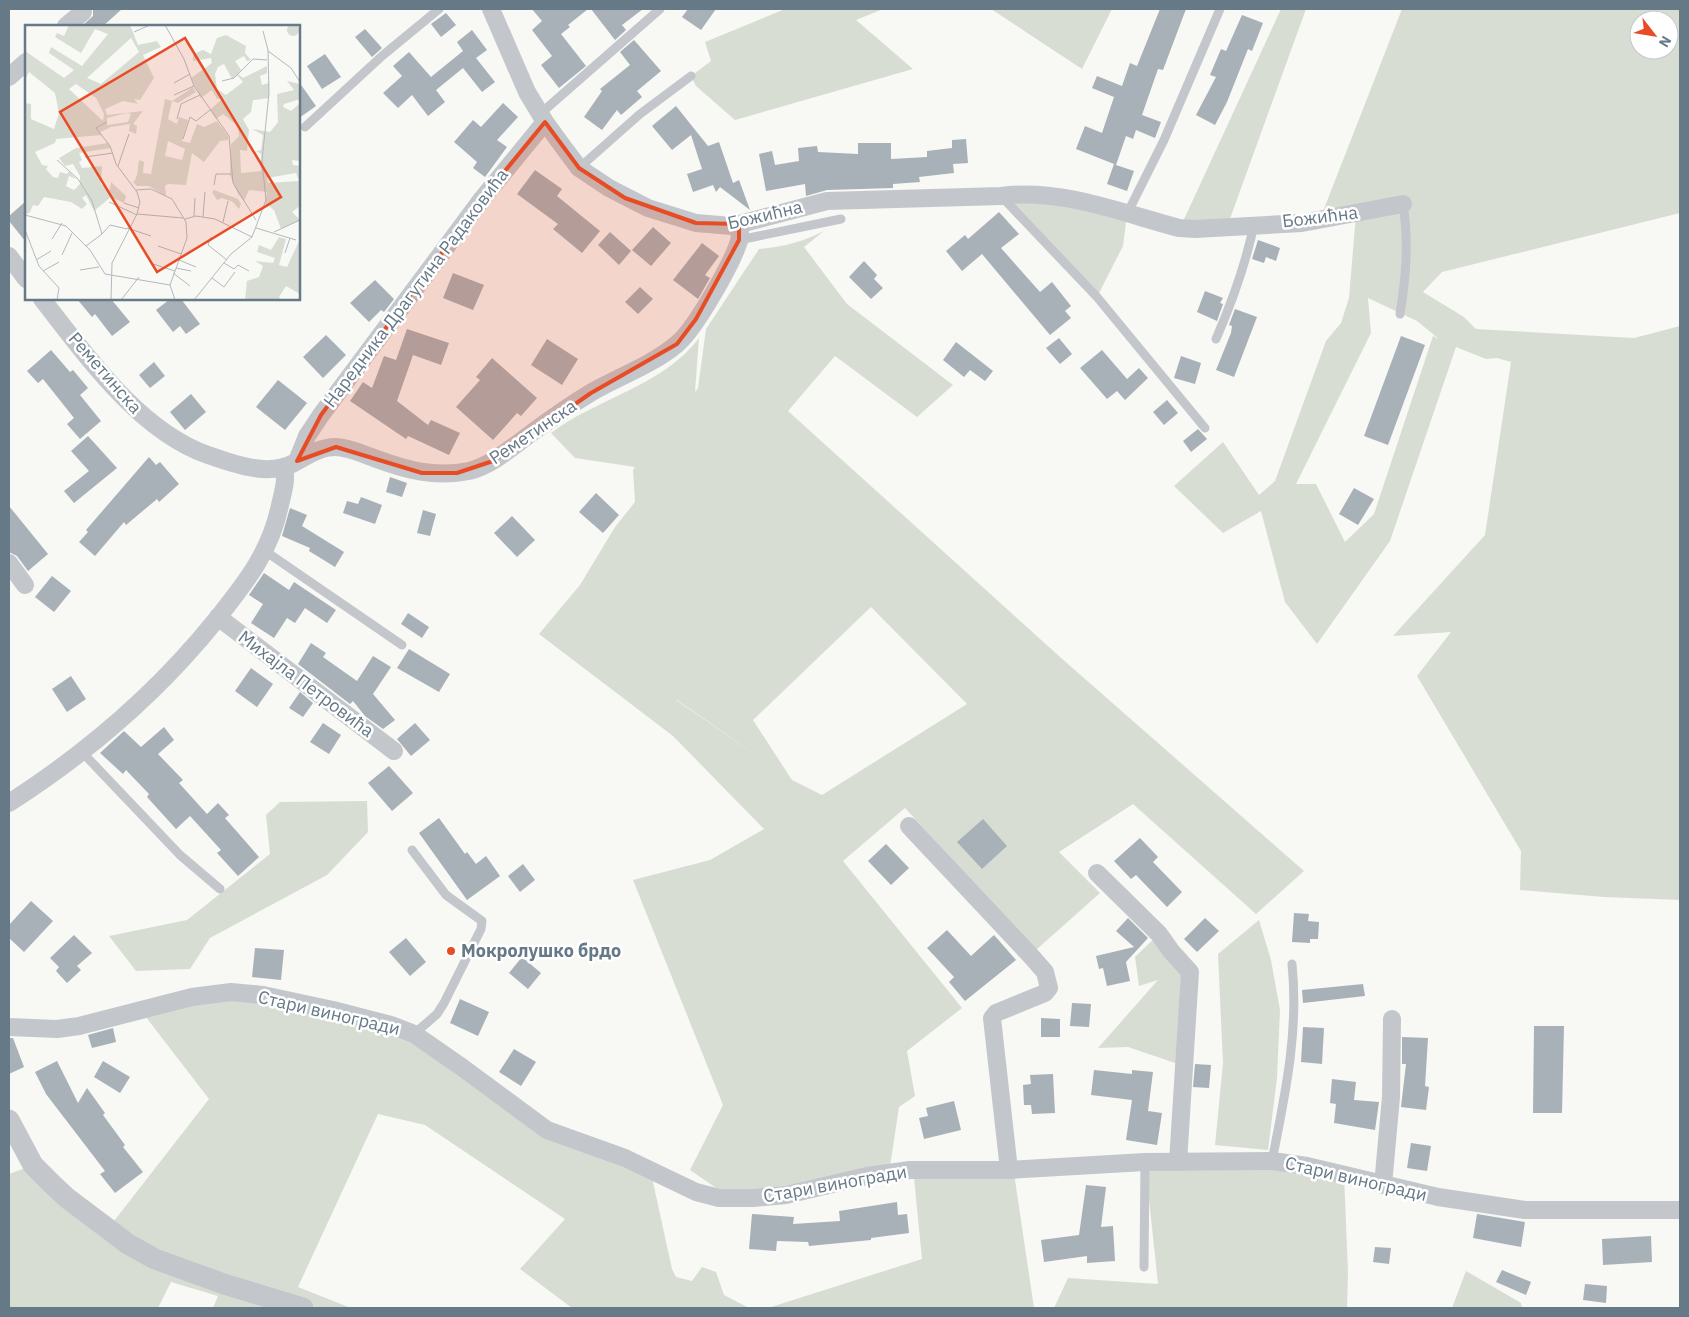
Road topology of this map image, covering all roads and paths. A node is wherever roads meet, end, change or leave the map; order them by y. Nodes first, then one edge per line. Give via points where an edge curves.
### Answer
1 (439, 9) edge
2 (491, 9) edge
3 (660, 9) edge
4 (1220, 9) edge
5 (83, 12) dead end
6 (67, 25) edge
7 (25, 63) edge
8 (691, 76) dead end
9 (9, 77) edge
10 (542, 118) junction
11 (305, 127) dead end
12 (579, 168) junction
13 (1001, 196) junction
14 (1402, 204) joint
15 (1127, 214) junction
16 (841, 219) dead end
17 (1254, 224) junction
18 (739, 232) junction
19 (9, 256) edge
20 (25, 278) edge
21 (43, 300) edge
22 (1400, 314) dead end
23 (1216, 340) dead end
24 (1205, 428) dead end
25 (290, 464) junction
26 (265, 551) junction
27 (9, 563) edge
28 (26, 585) dead end
29 (218, 618) junction
30 (402, 645) dead end
31 (394, 751) dead end
32 (82, 752) junction
33 (9, 803) edge
34 (910, 826) dead end
35 (412, 850) dead end
36 (1097, 873) dead end
37 (220, 888) dead end
38 (1292, 964) dead end
39 (1392, 1019) dead end
40 (9, 1027) edge
41 (414, 1034) junction
42 (9, 1120) edge
43 (1272, 1161) junction
44 (1145, 1162) junction
45 (1178, 1162) junction
46 (1009, 1170) junction
47 (1384, 1185) junction
48 (1680, 1210) edge
49 (1144, 1267) dead end
50 (303, 1308) edge

1 - 11 lane
2 - 10 street, Божићна via 527,92
3 - 10 lane
4 - 15 lane via 1164,140
5 - 6 street
7 - 9 street
8 - 12 lane via 640,114
10 - 12 street, Божићна
10 - 25 street, Наредника Драгутина Радаковића via 321,414
12 - 18 street, Божићна via 608,188 648,208
13 - 15 street, Божићна via 1026,193 1056,197
13 - 18 street, Божићна via 827,202
13 - 24 lane via 1097,297
14 - 17 street, Божићна via 1302,223
14 - 22 lane, Божићна via 1406,228 1406,273
15 - 17 street, Божићна via 1180,228
16 - 18 lane
17 - 23 lane via 1250,248
18 - 25 street, Реметинска via 696,319 677,344 568,408 493,461 440,475 422,473 336,447 309,454
19 - 20 street
21 - 25 street, Реметинска via 127,401 146,419 182,443 209,455 254,467 269,469
25 - 26 street, Наредника Драгутина Радаковића
26 - 29 street, Наредника Драгутина Радаковића via 243,588
26 - 30 lane
27 - 28 street
29 - 31 street, Михајла Петровића
29 - 32 street, Наредника Драгутина Радаковића via 145,698
32 - 33 street, Наредника Драгутина Радаковића
32 - 37 lane via 180,855
34 - 46 street via 1048,978 1049,988 1045,993 996,1012 992,1018
35 - 41 lane via 446,895 482,921 482,929 444,1003 437,1014
36 - 45 street via 1159,934 1190,972
38 - 43 lane via 1295,1021 1292,1056
39 - 47 street via 1392,1097
40 - 41 street, Стари виногради via 79,1026 192,997 231,992 333,1010
41 - 46 street, Стари виногради via 546,1130 625,1158 710,1196 752,1198 786,1195 867,1176 910,1170
42 - 50 street via 33,1164 53,1185 128,1244 155,1259
43 - 45 street, Стари виногради
43 - 47 street, Стари виногради via 1298,1164
44 - 45 street, Стари виногради
44 - 46 street, Стари виногради
44 - 49 lane
47 - 48 street, Стари виногради via 1525,1210

